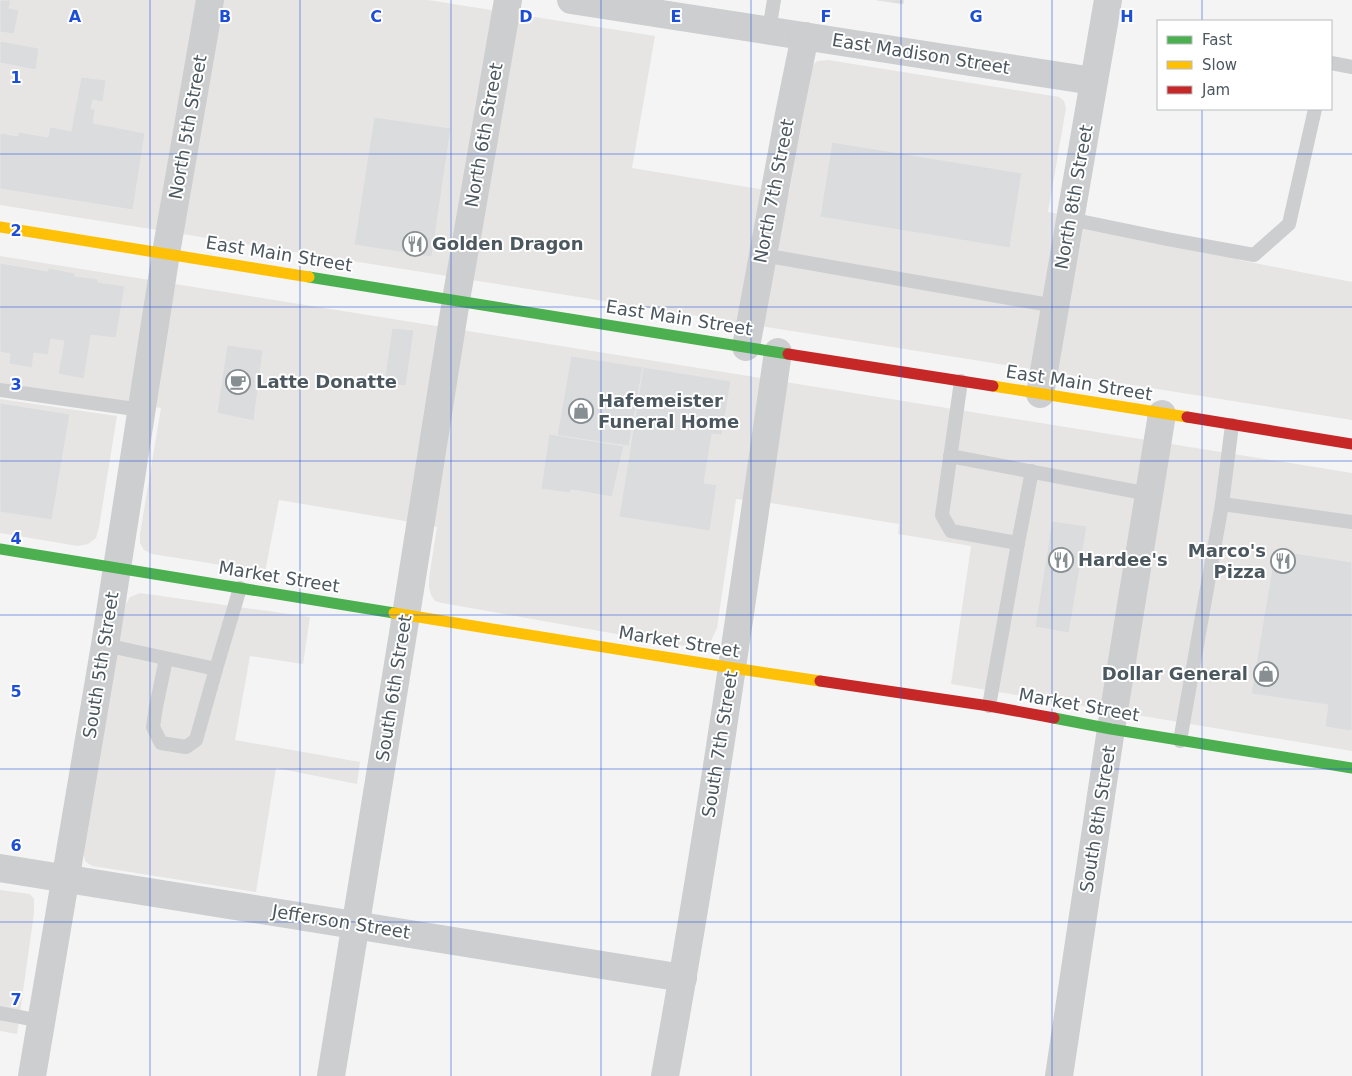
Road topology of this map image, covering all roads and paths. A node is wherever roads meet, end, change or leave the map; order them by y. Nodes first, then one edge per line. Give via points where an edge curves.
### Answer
1 (210, 0) edge
2 (508, 0) edge
3 (571, 0) edge
4 (774, 0) edge
5 (1108, 0) edge
6 (769, 30) junction
7 (805, 36) junction
8 (1332, 63) edge
9 (1352, 67) edge
10 (1093, 81) junction
11 (1315, 110) edge
12 (1070, 219) junction
13 (0, 227) edge
14 (166, 253) junction
15 (763, 255) junction
16 (456, 300) junction
17 (1055, 306) junction
18 (746, 347) junction
19 (778, 352) junction
20 (961, 381) junction
21 (0, 390) edge
22 (1040, 394) junction
23 (142, 410) junction
24 (1162, 414) junction
25 (1232, 425) junction
26 (1352, 444) edge
27 (950, 456) junction
28 (1032, 471) junction
29 (1149, 494) junction
30 (1222, 504) junction
31 (1352, 522) edge
32 (1018, 544) junction
33 (0, 549) edge
34 (116, 568) junction
35 (240, 588) junction
36 (406, 615) junction
37 (104, 645) junction
38 (166, 659) junction
39 (732, 668) junction
40 (216, 670) junction
41 (989, 706) junction
42 (1111, 729) junction
43 (1180, 741) junction
44 (1352, 768) edge
45 (0, 868) edge
46 (65, 878) junction
47 (356, 925) junction
48 (683, 978) junction
49 (0, 1013) edge
50 (42, 1021) junction
51 (32, 1076) edge
52 (331, 1076) edge
53 (665, 1076) edge
54 (1059, 1076) edge

1 - 14 street, North 5th Street
2 - 16 street, North 6th Street
3 - 6 street, East Madison Street
4 - 6 lane
5 - 10 street, North 8th Street
6 - 7 street, East Madison Street
7 - 10 street, East Madison Street
7 - 15 street, North 7th Street
8 - 9 lane
10 - 12 street, North 8th Street
11 - 12 lane via 1289,224 1254,255
12 - 17 street, North 8th Street
13 - 14 street, East Main Street
14 - 16 street, East Main Street
14 - 23 street, South 5th Street
15 - 17 lane
15 - 18 street, North 7th Street
16 - 18 street, East Main Street
16 - 36 street, South 6th Street
17 - 22 street, North 8th Street
18 - 19 street, East Main Street
19 - 20 street, East Main Street
19 - 39 street, South 7th Street
20 - 22 street, East Main Street
20 - 27 lane
21 - 23 lane
22 - 24 street, East Main Street
23 - 34 street, South 5th Street
24 - 25 street, East Main Street
24 - 29 street, South 8th Street
25 - 26 street, East Main Street
25 - 30 lane
27 - 28 lane
27 - 32 lane via 942,515 951,531
28 - 29 lane
28 - 32 lane
29 - 42 street, South 8th Street
30 - 31 lane
30 - 43 lane
32 - 41 lane
33 - 34 street, Market Street
34 - 35 street, Market Street
34 - 37 street, South 5th Street
35 - 36 street, Market Street
35 - 40 lane
36 - 39 street, Market Street
36 - 47 street, South 6th Street
37 - 38 lane
37 - 46 street, South 5th Street
38 - 40 lane
38 - 40 lane via 153,728 161,743 186,747 196,740
39 - 41 street, Market Street
39 - 48 street, South 7th Street
41 - 42 street, Market Street
42 - 43 street, Market Street
42 - 54 street, South 8th Street
43 - 44 street, Market Street
45 - 46 street, Jefferson Street
46 - 47 street, Jefferson Street
46 - 50 street, South 5th Street
47 - 48 street, Jefferson Street
47 - 52 street, South 6th Street
48 - 53 street, South 7th Street
49 - 50 lane
50 - 51 street, South 5th Street

